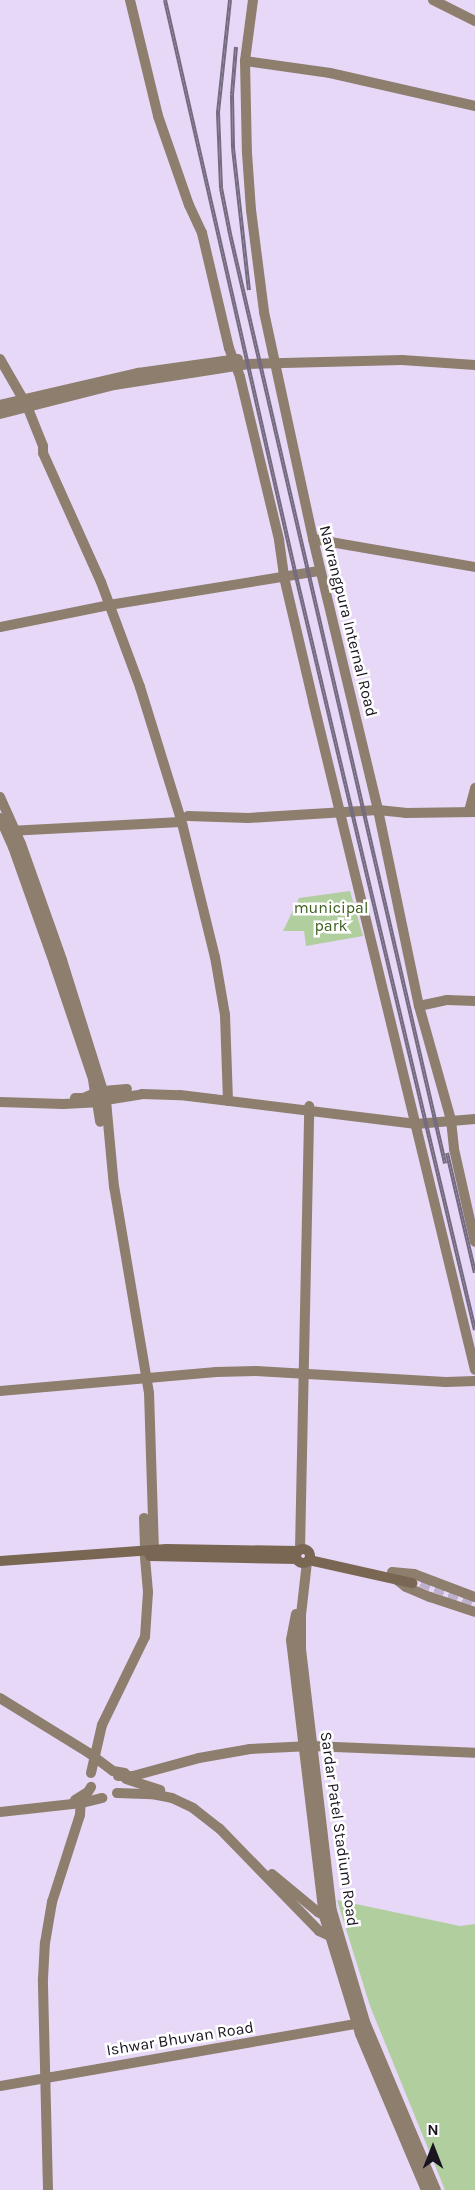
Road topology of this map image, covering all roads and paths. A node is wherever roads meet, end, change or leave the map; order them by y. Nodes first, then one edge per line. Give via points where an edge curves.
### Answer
1 (130, 0) edge
2 (253, 0) edge
3 (433, 0) edge
4 (475, 21) edge
5 (245, 61) junction
6 (475, 106) edge
7 (273, 358) junction
8 (475, 358) edge
9 (0, 359) edge
10 (235, 363) junction
11 (475, 364) edge
12 (0, 372) edge
13 (21, 403) junction
14 (0, 405) edge
15 (0, 414) edge
16 (312, 539) junction
17 (475, 567) edge
18 (320, 572) junction
19 (284, 577) junction
20 (110, 605) junction
21 (0, 627) edge
22 (475, 788) edge
23 (0, 797) edge
24 (378, 810) junction
25 (472, 811) edge
26 (341, 814) junction
27 (0, 818) edge
28 (184, 819) junction
29 (7, 831) edge
30 (475, 1001) edge
31 (419, 1006) junction
32 (100, 1097) junction
33 (228, 1098) junction
34 (0, 1099) edge
35 (311, 1108) junction
36 (475, 1119) edge
37 (451, 1120) junction
38 (418, 1122) junction
39 (475, 1242) edge
40 (475, 1370) edge
41 (306, 1373) junction
42 (143, 1378) junction
43 (475, 1381) edge
44 (0, 1391) edge
45 (149, 1554) junction
46 (303, 1556) junction
47 (0, 1561) edge
48 (0, 1567) edge
49 (393, 1575) junction
50 (409, 1580) tunnel mouth
51 (475, 1597) edge
52 (475, 1612) edge
53 (0, 1698) edge
54 (0, 1705) edge
55 (307, 1748) junction
56 (475, 1753) edge
57 (99, 1760) junction
58 (115, 1774) junction
59 (91, 1780) junction
60 (117, 1793) junction
61 (102, 1798) junction
62 (81, 1800) junction
63 (0, 1807) edge
64 (0, 1812) edge
65 (322, 1903) junction
66 (309, 1906) junction
67 (329, 1917) junction
68 (334, 1937) junction
69 (361, 2024) junction
70 (46, 2078) junction
71 (0, 2085) edge
72 (48, 2190) edge
73 (426, 2190) edge
74 (436, 2190) edge

1 - 10 street via 158,116 202,233
2 - 5 street, Navrangpura Internal Road
3 - 4 street
5 - 6 street via 330,73
5 - 7 street, Navrangpura Internal Road via 251,210
7 - 8 street via 402,352
7 - 10 street
7 - 11 street
7 - 16 street, Navrangpura Internal Road
9 - 13 street
10 - 13 street via 138,373
10 - 19 street via 279,540
12 - 13 street
13 - 14 street
13 - 15 street
13 - 20 street
16 - 17 street
16 - 18 street, Navrangpura Internal Road
18 - 19 street
18 - 24 street, Navrangpura Internal Road
19 - 20 street
19 - 26 street
20 - 21 street
20 - 28 street via 169,776 174,780
22 - 25 street
23 - 29 street
24 - 25 street
24 - 26 street
24 - 31 street, Navrangpura Internal Road
26 - 28 street
26 - 38 street
27 - 29 street
28 - 29 street
28 - 33 street via 225,1015
29 - 32 street
30 - 31 street via 447,1000
31 - 37 street, Navrangpura Internal Road
32 - 33 street via 142,1088
32 - 34 street via 63,1104
32 - 42 street via 109,1202
33 - 35 street
35 - 38 street
35 - 41 street, Sardar Patel Stadium Road
36 - 37 street
37 - 38 street
37 - 39 street, Navrangpura Internal Road
38 - 40 street
41 - 42 street via 216,1372
41 - 43 street
41 - 46 street, Sardar Patel Stadium Road
42 - 44 street
42 - 45 street
45 - 46 main road
45 - 47 main road
45 - 48 main road
45 - 57 street via 145,1637 102,1725
46 - 49 main road
46 - 55 street, Sardar Patel Stadium Road via 301,1649
49 - 50 main road
49 - 51 street via 414,1574
49 - 52 street via 406,1587
53 - 57 street
54 - 59 street via 86,1758
55 - 56 street
55 - 58 street via 233,1751 147,1773
55 - 65 street, Sardar Patel Stadium Road
55 - 67 street, Sardar Patel Stadium Road
57 - 58 street
57 - 59 street
58 - 59 street via 103,1771
58 - 60 street via 120,1787
58 - 66 street via 204,1811
59 - 61 street via 94,1794
59 - 62 street
60 - 61 street
60 - 68 street via 152,1794 193,1808 219,1828 319,1931
61 - 62 street
62 - 63 street
62 - 64 street
62 - 70 street via 52,1902 45,1943
65 - 66 street
65 - 67 street, Sardar Patel Stadium Road
66 - 67 street
67 - 68 street, Sardar Patel Stadium Road
68 - 69 street, Sardar Patel Stadium Road
69 - 70 street, Ishwar Bhuvan Road
69 - 73 street, Sardar Patel Stadium Road
69 - 74 street, Sardar Patel Stadium Road
70 - 71 street, Ishwar Bhuvan Road
70 - 72 street

